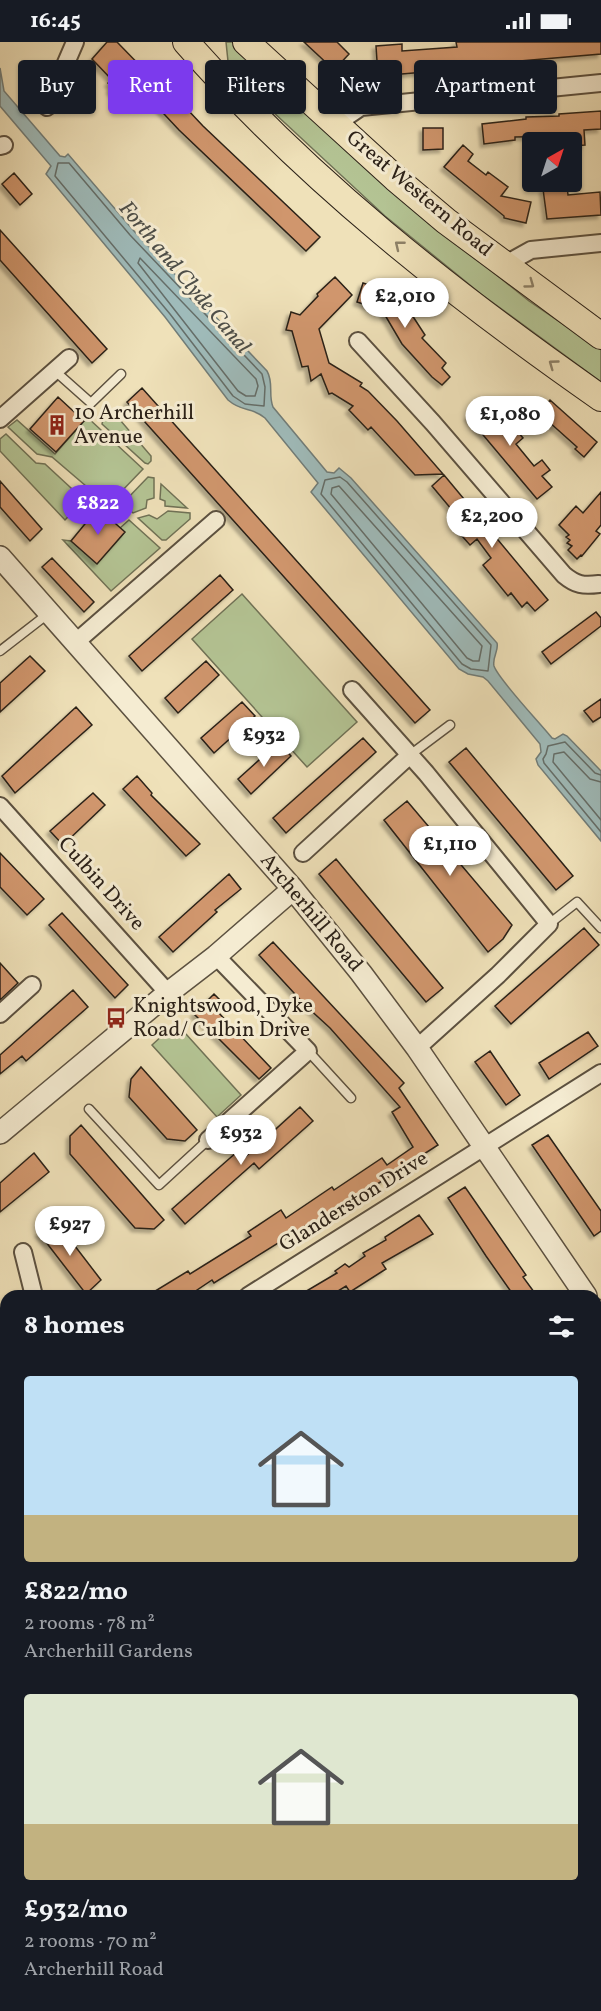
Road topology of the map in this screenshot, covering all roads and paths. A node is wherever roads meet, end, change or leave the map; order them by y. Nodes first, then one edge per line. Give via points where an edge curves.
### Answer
1 (75, 42) edge
2 (186, 42) edge
3 (246, 42) edge
4 (67, 60) edge
5 (601, 83) edge
6 (336, 124) junction
7 (601, 243) edge
8 (504, 265) junction
9 (601, 336) edge
10 (358, 341) dead end
11 (69, 358) dead end
12 (55, 370) junction
13 (121, 374) dead end
14 (601, 398) edge
15 (0, 419) edge
16 (216, 520) dead end
17 (1, 561) edge
18 (600, 584) edge
19 (49, 613) junction
20 (76, 642) junction
21 (0, 651) edge
22 (352, 690) dead end
23 (450, 725) dead end
24 (410, 755) junction
25 (0, 806) edge
26 (303, 853) dead end
27 (293, 889) junction
28 (549, 924) junction
29 (601, 928) edge
30 (216, 956) junction
31 (32, 985) dead end
32 (168, 993) junction
33 (0, 1014) edge
34 (417, 1048) junction
35 (308, 1051) junction
36 (601, 1073) edge
37 (351, 1098) dead end
38 (89, 1109) dead end
39 (0, 1133) edge
40 (208, 1140) joint
41 (484, 1146) junction
42 (24, 1252) dead end
43 (33, 1290) edge
44 (257, 1290) edge
45 (582, 1290) edge

1 - 4 street
14 -> 2 main road via 488,316 353,207 225,85
3 - 6 main road, Great Western Road
5 - 6 street via 361,107
6 - 8 main road, Great Western Road via 438,214
7 - 8 street via 531,250
8 -> 9 main road, Great Western Road
10 - 18 street via 564,575 582,586
11 - 12 street
12 - 13 lane via 92,403
12 - 15 street
16 - 20 street
17 - 19 street, Archerhill Road
19 - 20 street, Archerhill Road
19 - 21 lane
20 - 27 street, Archerhill Road
22 - 24 street
23 - 24 lane
24 - 26 street
24 - 28 street
25 - 32 street, Culbin Drive
27 - 30 street
27 - 34 street, Archerhill Road
28 - 29 lane via 577,902
28 - 34 street
30 - 32 street
30 - 35 street
31 - 33 street
32 - 39 street
34 - 41 street, Archerhill Road
35 - 37 lane
35 - 40 street
36 - 41 street, Glanderston Drive
38 - 40 lane via 159,1185
41 - 44 street, Glanderston Drive
41 - 45 street, Archerhill Road
42 - 43 street

